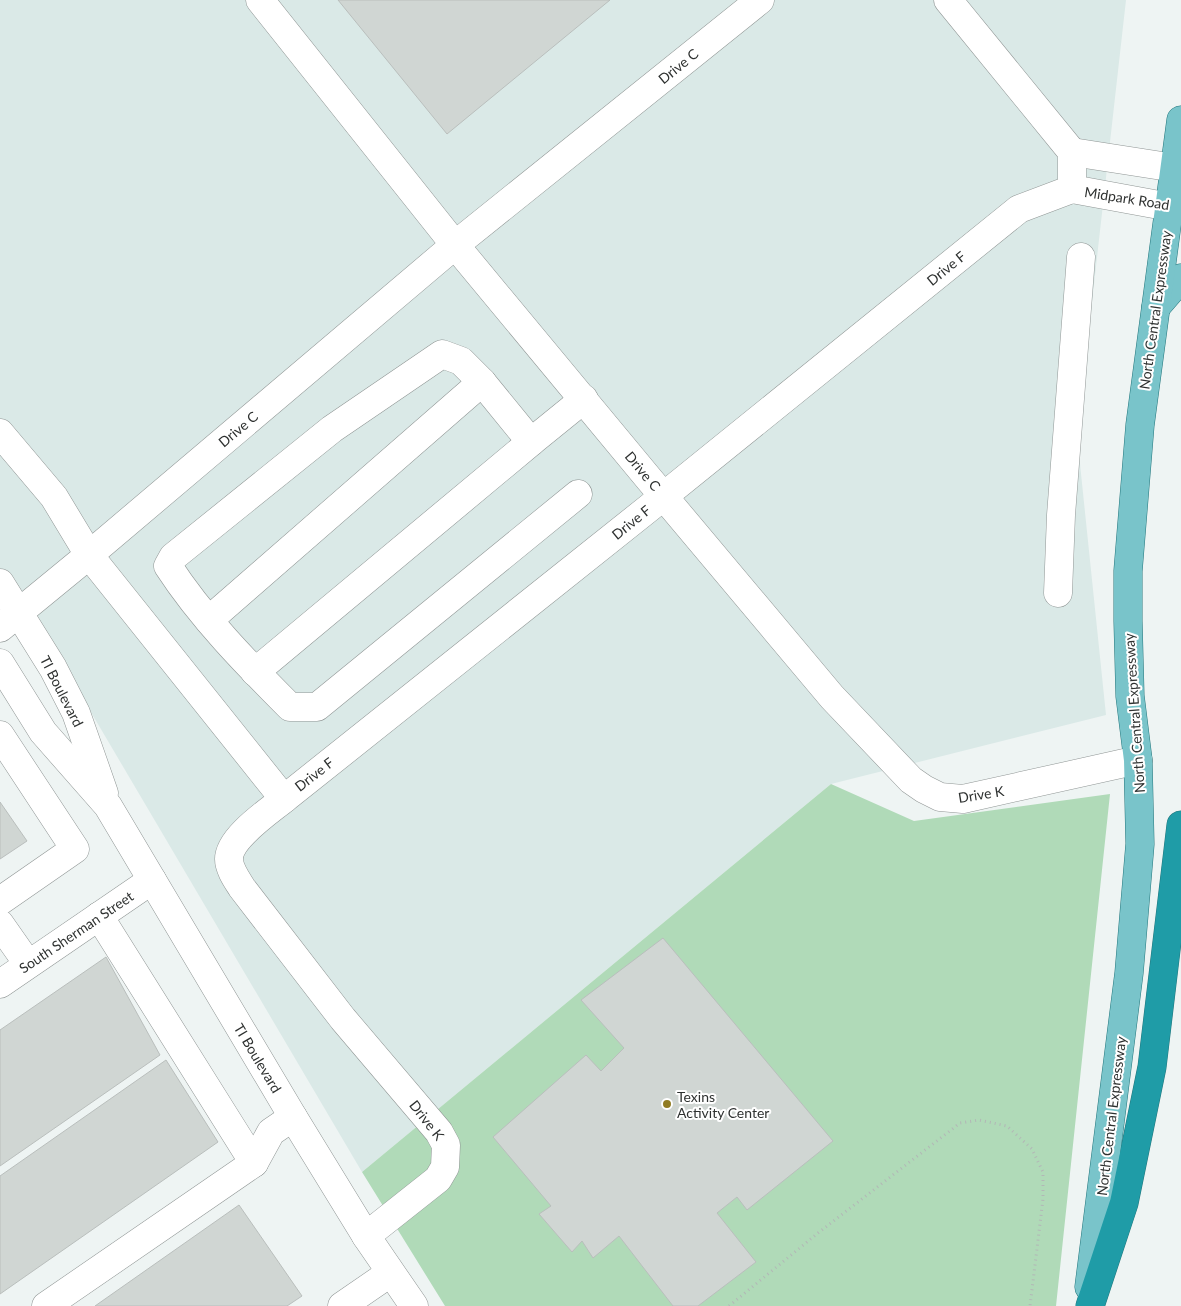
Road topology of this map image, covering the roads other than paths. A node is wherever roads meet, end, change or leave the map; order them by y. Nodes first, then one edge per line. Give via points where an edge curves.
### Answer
1 (260, 0) edge
2 (760, 0) edge
3 (948, 0) edge
4 (1181, 120) edge
5 (1072, 152) junction
6 (1178, 170) edge
7 (1072, 189) junction
8 (1175, 205) edge
9 (455, 245) junction
10 (1080, 258) dead end
11 (1181, 278) edge
12 (1156, 307) junction
13 (482, 382) junction
14 (584, 399) junction
15 (0, 433) edge
16 (532, 442) junction
17 (578, 494) dead end
18 (664, 496) junction
19 (89, 554) junction
20 (0, 583) edge
21 (1058, 593) dead end
22 (9, 620) edge
23 (209, 620) junction
24 (255, 672) junction
25 (4, 677) edge
26 (832, 697) joint
27 (0, 736) edge
28 (1138, 760) junction
29 (284, 799) junction
30 (108, 806) junction
31 (1181, 825) edge
32 (152, 880) junction
33 (0, 901) edge
34 (99, 916) junction
35 (0, 924) edge
36 (28, 964) junction
37 (0, 984) edge
38 (384, 1068) joint
39 (293, 1116) junction
40 (254, 1163) junction
41 (366, 1236) junction
42 (390, 1273) junction
43 (46, 1306) edge
44 (342, 1306) edge
45 (414, 1306) edge
46 (1088, 1306) edge

1 - 9 street, Drive C
2 - 9 street, Drive C
3 - 5 street
4 - 6 main road, North Central Expressway
5 - 6 street
5 - 7 street
6 - 8 main road, North Central Expressway
7 - 8 street, Midpark Road
7 - 18 street, Drive F via 1018,209
8 - 12 main road, North Central Expressway via 1165,237
9 - 14 street, Drive C
9 - 19 street, Drive C
10 - 21 street via 1061,506
11 - 12 main road
12 - 28 main road, North Central Expressway via 1140,425 1128,571 1130,696
13 - 16 street
13 - 23 street
13 - 23 street via 461,361 442,354 332,429 173,557 168,566
14 - 16 street
14 - 18 street, Drive C
15 - 19 street via 54,497
16 - 24 street
17 - 24 street via 317,707 290,707
18 - 26 street, Drive C
18 - 29 street, Drive F
19 - 22 street, Drive C
19 - 29 street
20 - 22 street, TI Boulevard
22 - 30 street, TI Boulevard via 53,668 76,714
23 - 24 street
25 - 30 street, TI Boulevard via 43,732
26 - 28 street, Drive K via 911,780 940,797 963,799
27 - 33 street via 75,849
28 - 46 main road, North Central Expressway via 1140,844 1129,974
29 - 38 street, Drive F via 241,835 231,849 229,860 234,874
30 - 32 street, TI Boulevard
31 - 46 highway via 1152,1066 1124,1203
32 - 34 street, South Sherman Street
32 - 39 street, TI Boulevard
34 - 36 street, South Sherman Street
34 - 40 street
35 - 36 street
36 - 37 street, South Sherman Street
38 - 41 street, Drive K via 439,1132 446,1145 445,1167 438,1179
39 - 40 street via 271,1132
39 - 41 street, TI Boulevard
40 - 43 street
41 - 42 street, TI Boulevard
42 - 44 street
42 - 45 street, TI Boulevard

